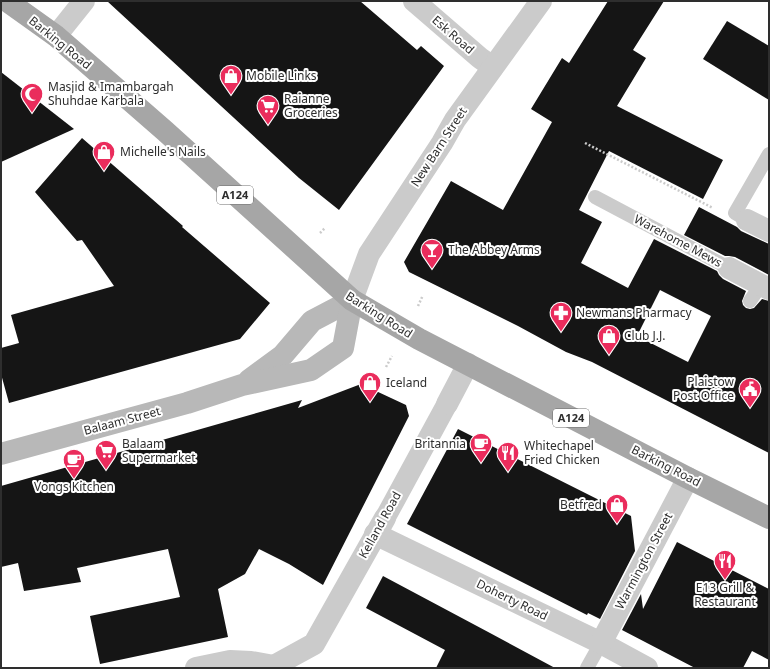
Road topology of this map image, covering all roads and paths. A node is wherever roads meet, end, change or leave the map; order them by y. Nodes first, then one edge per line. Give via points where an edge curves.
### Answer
1 (7, 1) edge
2 (84, 1) edge
3 (414, 1) edge
4 (541, 1) edge
5 (56, 36) junction
6 (493, 67) junction
7 (585, 143) dead end
8 (769, 154) edge
9 (595, 197) dead end
10 (747, 220) junction
11 (325, 228) dead end
12 (769, 231) edge
13 (318, 235) dead end
14 (729, 268) joint
15 (760, 292) edge
16 (423, 295) dead end
17 (352, 300) junction
18 (417, 307) dead end
19 (392, 356) dead end
20 (468, 364) junction
21 (386, 367) dead end
22 (242, 385) junction
23 (446, 404) joint
24 (1, 454) edge
25 (688, 478) junction
26 (769, 518) edge
27 (380, 526) junction
28 (601, 643) junction
29 (274, 667) edge
30 (196, 668) edge
31 (587, 668) edge
32 (647, 668) edge

1 - 5 main road, Barking Road / A124
2 - 5 street
3 - 6 street, Esk Road
4 - 6 street, New Barn Street
5 - 17 main road, Barking Road / A124
6 - 17 street, New Barn Street via 455,120 370,254
7 - 10 path via 742,223
8 - 10 lane via 735,213
9 - 14 lane, Warehome Mews
10 - 12 street
11 - 13 path
14 - 15 street, Warehome Mews
16 - 18 path
17 - 20 main road, Barking Road / A124 via 405,332
17 - 22 main road, Balaam Street via 312,321 283,355
17 - 22 main road, Balaam Street via 343,348 311,370
19 - 21 path
20 - 23 street, Kelland Road
20 - 25 main road, Barking Road / A124
22 - 24 main road, Balaam Street via 187,403
23 - 27 street, Kelland Road
25 - 26 main road, Barking Road / A124
25 - 28 street, Warmington Street
27 - 28 street, Doherty Road
27 - 29 street, Kelland Road via 314,644
28 - 31 lane
28 - 32 street, Doherty Road
29 - 30 street via 230,661

